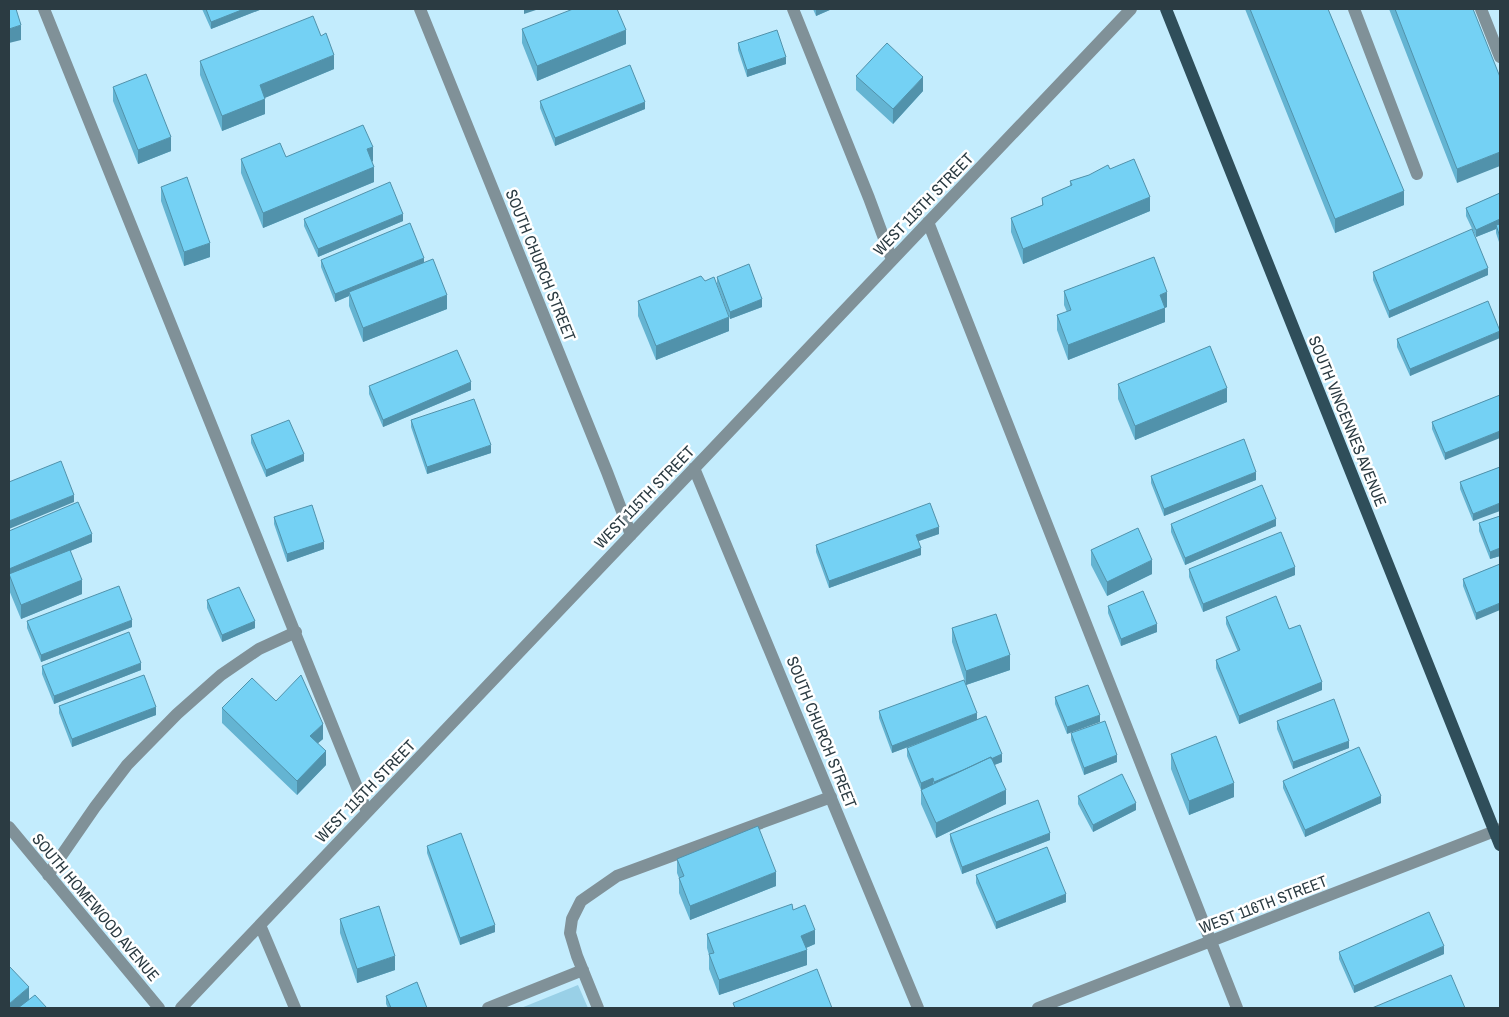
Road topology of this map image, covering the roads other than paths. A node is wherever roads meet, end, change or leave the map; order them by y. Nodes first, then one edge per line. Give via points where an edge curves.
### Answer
1 (44, 9) edge
2 (420, 9) edge
3 (793, 9) edge
4 (1131, 9) edge
5 (1166, 9) edge
6 (1354, 9) edge
7 (1481, 9) edge
8 (1500, 57) edge
9 (1417, 174) dead end
10 (928, 222) junction
11 (892, 260) junction
12 (694, 468) junction
13 (630, 535) junction
14 (296, 632) junction
15 (832, 797) junction
16 (367, 812) junction
17 (9, 827) edge
18 (1497, 830) edge
19 (1500, 845) edge
20 (48, 875) junction
21 (260, 925) junction
22 (1210, 942) junction
23 (583, 970) junction
24 (159, 1008) edge
25 (181, 1008) edge
26 (295, 1008) edge
27 (488, 1008) edge
28 (598, 1008) edge
29 (918, 1008) edge
30 (1038, 1008) edge
31 (1236, 1008) edge

1 - 14 street
2 - 13 street, SOUTH CHURCH STREET via 604,463
3 - 11 street
4 - 10 street, WEST 115TH STREET
5 - 18 main road, SOUTH VINCENNES AVENUE
6 - 9 street
7 - 8 street
10 - 11 street, WEST 115TH STREET
10 - 22 street
11 - 12 street, WEST 115TH STREET
12 - 13 street, WEST 115TH STREET
12 - 15 street, SOUTH CHURCH STREET
13 - 16 street, WEST 115TH STREET
14 - 16 street
14 - 20 street via 251,654 221,675 177,714 127,765
15 - 23 street via 617,876 598,888 581,901 572,919 570,933
15 - 29 street, SOUTH CHURCH STREET
16 - 21 street, WEST 115TH STREET
17 - 20 street, SOUTH HOMEWOOD AVENUE
18 - 19 main road, SOUTH VINCENNES AVENUE
18 - 22 street, WEST 116TH STREET
20 - 24 street, SOUTH HOMEWOOD AVENUE
21 - 25 street, WEST 115TH STREET
21 - 26 street
22 - 30 street, WEST 116TH STREET
22 - 31 street
23 - 27 street
23 - 28 street

